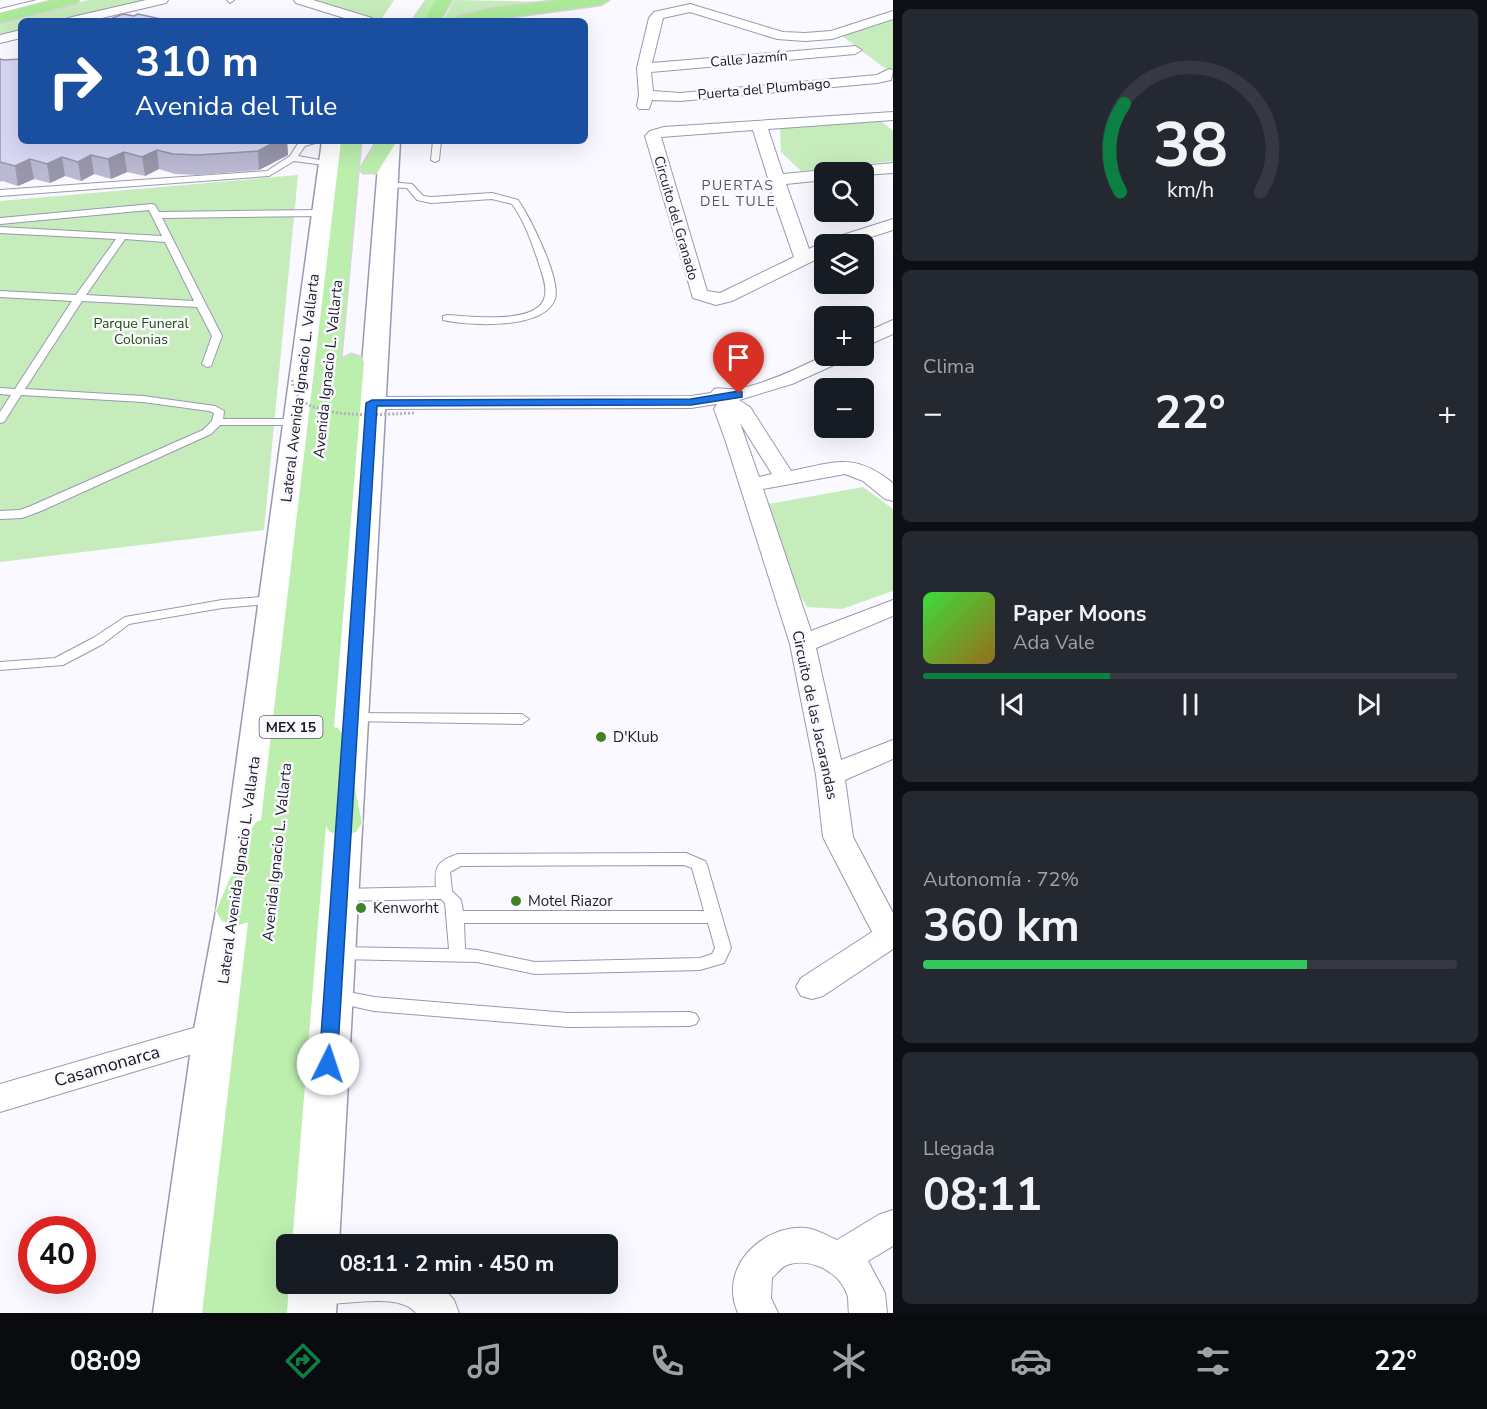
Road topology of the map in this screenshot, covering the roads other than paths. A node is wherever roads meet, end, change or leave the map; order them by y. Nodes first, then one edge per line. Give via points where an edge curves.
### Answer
1 (45, 0) edge
2 (55, 0) edge
3 (71, 0) edge
4 (162, 0) edge
5 (300, 0) edge
6 (435, 0) edge
7 (444, 0) edge
8 (601, 0) edge
9 (6, 8) edge
10 (893, 15) edge
11 (86, 18) edge
12 (357, 18) edge
13 (422, 18) edge
14 (434, 18) edge
15 (473, 18) edge
16 (751, 28) junction
17 (732, 33) dead end
18 (18, 35) edge
19 (832, 35) junction
20 (0, 39) edge
21 (644, 68) junction
22 (888, 71) edge
23 (890, 110) edge
24 (759, 126) junction
25 (437, 144) edge
26 (342, 151) edge
27 (293, 159) junction
28 (435, 160) dead end
29 (893, 168) edge
30 (874, 170) edge
31 (814, 176) edge
32 (776, 180) junction
33 (0, 193) edge
34 (321, 213) junction
35 (155, 215) junction
36 (0, 221) edge
37 (893, 225) edge
38 (0, 230) edge
39 (865, 234) edge
40 (123, 236) junction
41 (168, 239) junction
42 (814, 253) edge
43 (803, 258) junction
44 (0, 294) edge
45 (79, 298) junction
46 (200, 304) junction
47 (447, 318) dead end
48 (814, 351) edge
49 (207, 364) dead end
50 (817, 366) edge
51 (0, 391) edge
52 (17, 392) junction
53 (372, 396) junction
54 (723, 396) junction
55 (296, 418) junction
56 (218, 419) junction
57 (0, 420) edge
58 (746, 433) junction
59 (774, 460) junction
60 (747, 474) junction
61 (786, 480) junction
62 (893, 495) edge
63 (0, 515) edge
64 (274, 600) junction
65 (893, 607) edge
66 (803, 644) junction
67 (0, 666) edge
68 (318, 699) junction
69 (350, 718) junction
70 (522, 719) dead end
71 (893, 749) edge
72 (830, 775) junction
73 (283, 796) junction
74 (343, 823) junction
75 (444, 893) junction
76 (338, 895) junction
77 (236, 911) junction
78 (456, 917) junction
79 (714, 917) junction
80 (892, 935) edge
81 (335, 953) junction
82 (457, 955) junction
83 (812, 987) dead end
84 (332, 996) junction
85 (690, 1018) dead end
86 (214, 1035) junction
87 (0, 1098) edge
88 (893, 1226) edge
89 (316, 1234) edge
90 (840, 1258) junction
91 (422, 1294) edge
92 (178, 1313) edge
93 (227, 1313) edge
94 (262, 1313) edge
95 (440, 1313) edge
96 (759, 1313) edge
97 (868, 1313) edge

1 - 9 lane
2 - 9 lane
3 - 9 highway
4 - 11 street
5 - 12 street
6 - 13 highway
7 - 14 highway
8 - 15 highway
10 - 19 street
16 - 17 street
16 - 19 street via 794,37
16 - 21 street via 690,8 659,15 655,18
18 - 20 street
19 - 21 street, Calle Jazmín via 859,53
21 - 22 street, Puerta del Plumbago via 645,101 866,80 886,77
23 - 24 street, Circuito del Granado
24 - 32 street
24 - 43 street, Circuito del Granado via 653,136 696,289 706,304
25 - 28 lane
26 - 27 lane
26 - 27 lane
26 - 34 street, Lateral Avenida Ignacio L. Vallarta
26 - 47 lane via 409,186 420,198 492,196 515,202 537,245 550,283 550,299 542,312 531,317
26 - 53 street
26 - 68 highway, Avenida Ignacio L. Vallarta / MEX 15
26 - 73 highway, Avenida Ignacio L. Vallarta / MEX 15
27 - 33 lane via 269,173
29 - 30 street
31 - 32 street
32 - 43 street
34 - 35 lane
34 - 55 street, Lateral Avenida Ignacio L. Vallarta
35 - 36 lane via 152,207
35 - 41 lane
37 - 39 street
38 - 40 lane
40 - 41 lane
40 - 45 lane
41 - 46 lane
42 - 43 street, Circuito del Granado
44 - 45 lane
45 - 46 lane
45 - 52 lane
46 - 49 lane via 217,336
48 - 54 street
50 - 54 street via 757,390
51 - 52 lane
52 - 56 lane via 143,399 211,408 219,411
52 - 57 lane
53 - 54 street via 691,402
53 - 69 street
54 - 58 street, Circuito de las Jacarandas via 724,409
55 - 56 lane
55 - 64 street, Lateral Avenida Ignacio L. Vallarta
56 - 63 lane via 207,432 37,508 22,514
58 - 59 street, Circuito de las Jacarandas
58 - 60 street, Circuito de las Jacarandas
59 - 60 street
59 - 61 street, Circuito de las Jacarandas
60 - 61 street
60 - 66 street, Circuito de las Jacarandas
61 - 62 street via 844,467 867,474
64 - 67 lane via 222,604 125,621 58,662
64 - 77 street, Lateral Avenida Ignacio L. Vallarta
65 - 66 street
66 - 72 street, Circuito de las Jacarandas
68 - 74 highway
68 - 94 highway, Avenida Ignacio L. Vallarta / MEX 15
69 - 70 lane
69 - 74 street
71 - 72 street
72 - 80 street, Circuito de las Jacarandas via 838,837
73 - 77 highway
73 - 93 highway, Avenida Ignacio L. Vallarta / MEX 15
74 - 76 street
75 - 76 lane
75 - 78 lane via 453,900
75 - 79 lane via 442,870 458,860 686,859 699,865
76 - 81 street
77 - 86 street, Lateral Avenida Ignacio L. Vallarta
78 - 79 lane
78 - 82 lane
79 - 82 lane via 723,948 718,959 700,964 535,968
80 - 83 street
81 - 82 lane
81 - 84 street
84 - 85 lane via 374,1004 568,1020
84 - 89 street
86 - 87 street, Casamonarca
86 - 92 street, Lateral Avenida Ignacio L. Vallarta
88 - 90 street
90 - 96 street via 807,1245 775,1250 754,1271 752,1302
90 - 97 street via 856,1274 866,1293
91 - 95 street

